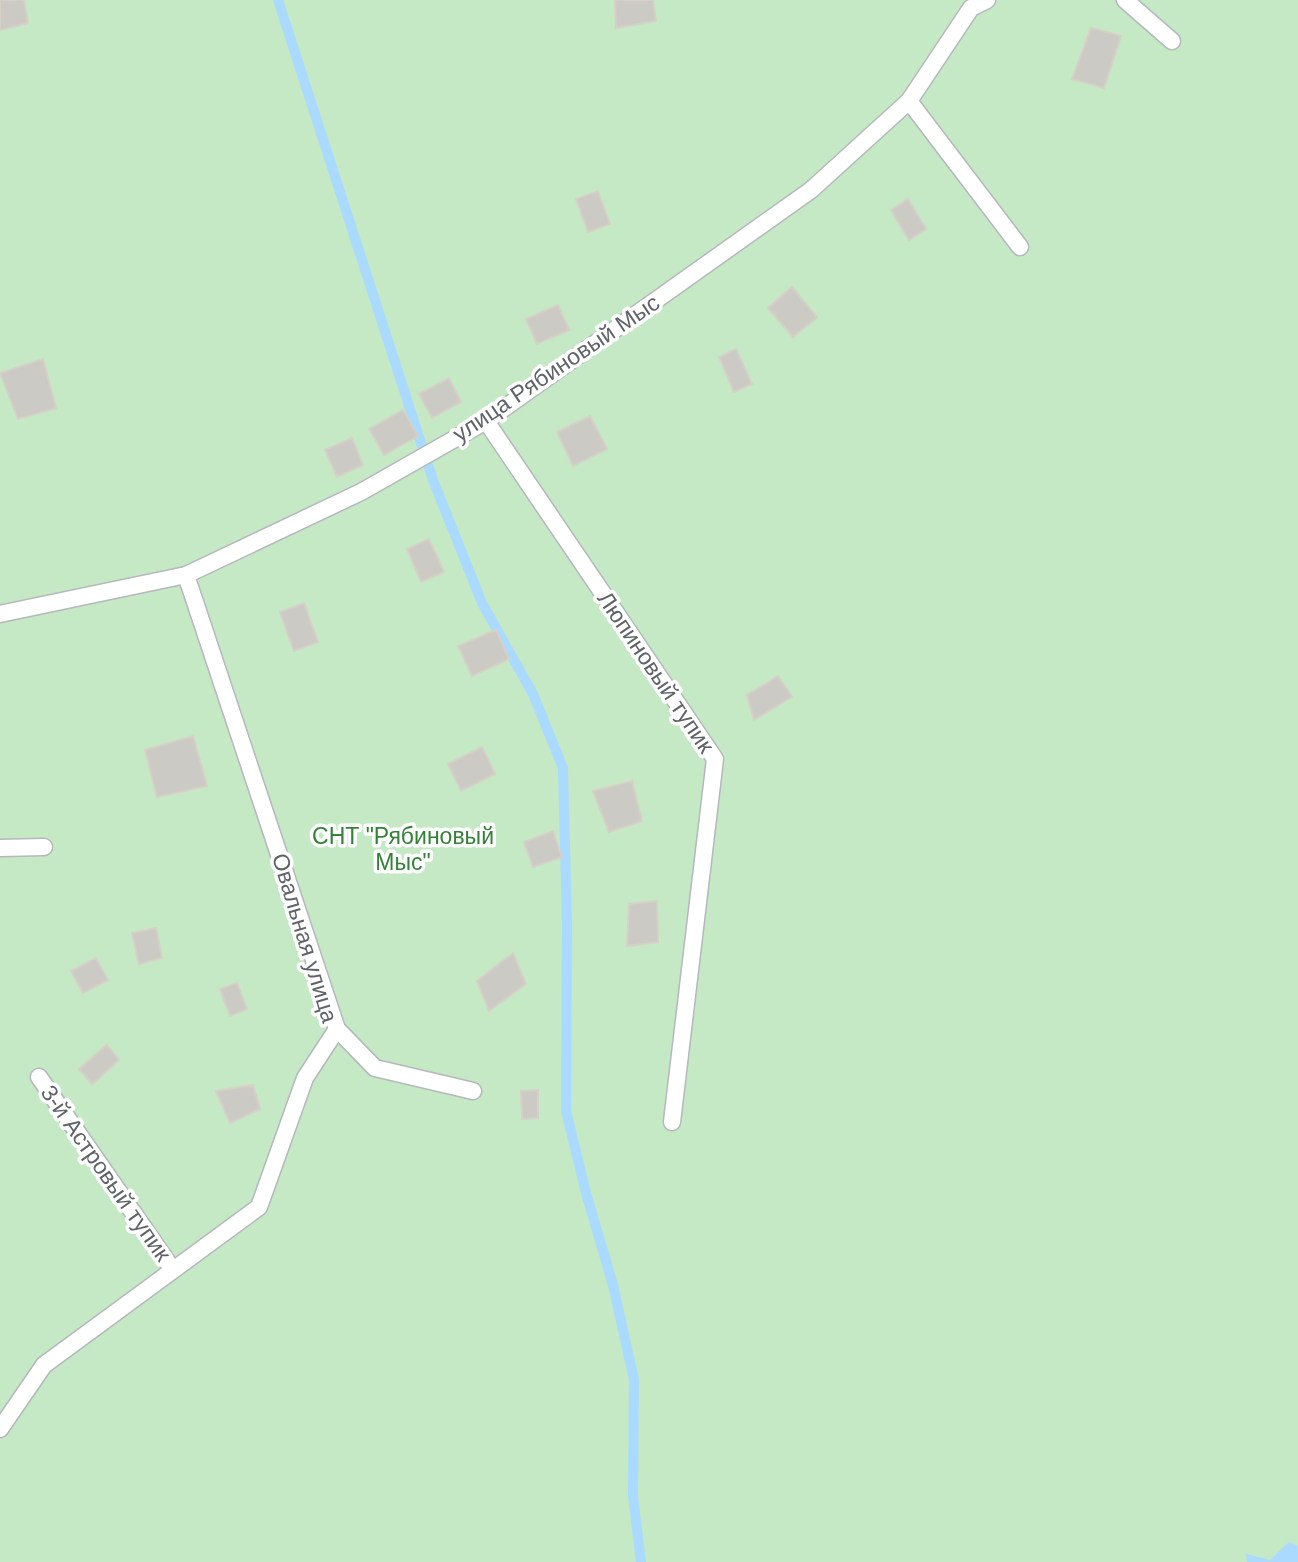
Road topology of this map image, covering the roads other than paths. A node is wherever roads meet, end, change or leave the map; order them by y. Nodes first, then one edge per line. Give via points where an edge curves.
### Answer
1 (987, 0) edge
2 (1125, 0) edge
3 (1172, 41) dead end
4 (909, 101) junction
5 (1020, 247) dead end
6 (486, 421) junction
7 (186, 575) junction
8 (0, 614) edge
9 (44, 847) dead end
10 (0, 848) edge
11 (337, 1029) junction
12 (39, 1077) dead end
13 (473, 1091) dead end
14 (672, 1122) dead end
15 (173, 1270) junction
16 (0, 1429) edge

1 - 4 lane, улица Рябиновый Мыс via 971,8
2 - 3 lane
4 - 5 lane
4 - 6 lane, улица Рябиновый Мыс via 811,190
6 - 7 lane, улица Рябиновый Мыс via 360,492
6 - 14 lane, Люпиновый тупик via 715,759
7 - 8 lane, улица Рябиновый Мыс
7 - 11 lane, Овальная улица
9 - 10 lane
11 - 13 lane via 375,1068
11 - 15 lane, Овальная улица via 305,1078 259,1207
12 - 15 lane, 3-й Астровый тупик
15 - 16 lane, Овальная улица via 44,1366

